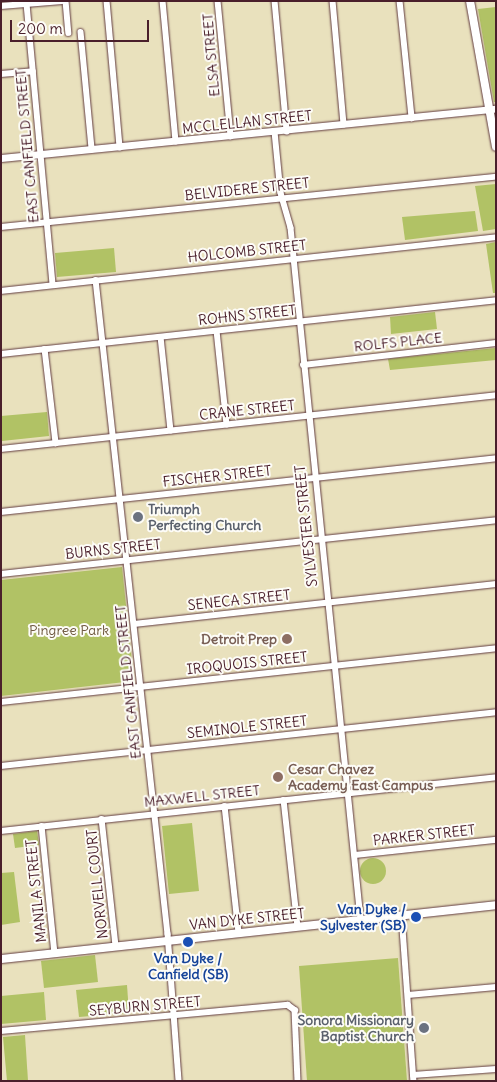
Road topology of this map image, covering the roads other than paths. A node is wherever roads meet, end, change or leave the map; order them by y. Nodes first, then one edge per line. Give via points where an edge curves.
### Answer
1 (62, 1) edge
2 (66, 1) edge
3 (107, 1) edge
4 (163, 1) edge
5 (218, 1) edge
6 (275, 1) edge
7 (333, 1) edge
8 (400, 1) edge
9 (470, 1) edge
10 (27, 4) junction
11 (1, 6) edge
12 (81, 32) dead end
13 (69, 33) dead end
14 (33, 71) junction
15 (1, 74) edge
16 (492, 110) edge
17 (412, 118) junction
18 (344, 125) junction
19 (287, 130) junction
20 (275, 132) junction
21 (231, 136) junction
22 (176, 141) junction
23 (120, 147) junction
24 (496, 147) edge
25 (92, 149) junction
26 (41, 154) junction
27 (1, 158) edge
28 (496, 176) edge
29 (284, 198) junction
30 (47, 222) junction
31 (1, 227) edge
32 (496, 237) edge
33 (293, 259) junction
34 (96, 280) junction
35 (53, 285) junction
36 (1, 291) edge
37 (496, 300) edge
38 (299, 322) junction
39 (217, 331) junction
40 (161, 337) junction
41 (103, 343) junction
42 (496, 343) edge
43 (46, 349) junction
44 (1, 354) edge
45 (303, 365) junction
46 (496, 395) edge
47 (308, 416) junction
48 (227, 424) junction
49 (171, 430) junction
50 (114, 437) junction
51 (56, 443) junction
52 (1, 449) edge
53 (496, 458) edge
54 (313, 478) junction
55 (120, 499) junction
56 (1, 512) edge
57 (496, 520) edge
58 (320, 540) junction
59 (127, 560) junction
60 (1, 574) edge
61 (496, 584) edge
62 (327, 603) junction
63 (134, 624) junction
64 (496, 648) edge
65 (334, 666) junction
66 (141, 687) junction
67 (1, 702) edge
68 (496, 712) edge
69 (340, 729) junction
70 (148, 750) junction
71 (1, 766) edge
72 (496, 776) edge
73 (347, 793) junction
74 (284, 800) junction
75 (225, 806) junction
76 (155, 814) junction
77 (102, 819) junction
78 (42, 826) junction
79 (1, 830) edge
80 (496, 840) edge
81 (354, 855) junction
82 (496, 905) edge
83 (402, 915) junction
84 (361, 919) junction
85 (298, 926) junction
86 (239, 932) junction
87 (168, 940) junction
88 (116, 946) junction
89 (55, 953) junction
90 (1, 958) edge
91 (496, 987) edge
92 (408, 995) junction
93 (174, 1016) junction
94 (1, 1031) edge
95 (496, 1069) edge
96 (414, 1078) edge
97 (179, 1081) edge
98 (298, 1081) edge

1 - 10 street
2 - 13 street
3 - 23 street
4 - 22 street
5 - 21 street, ELSA STREET
6 - 19 street
7 - 18 street
8 - 17 street
9 - 16 main road
10 - 11 street
10 - 14 street, EAST CANFIELD STREET
12 - 25 street
14 - 15 street
14 - 26 street, EAST CANFIELD STREET
16 - 17 street, MCCLELLAN STREET
16 - 24 main road
17 - 18 street, MCCLELLAN STREET
18 - 19 street, MCCLELLAN STREET
19 - 20 street, MCCLELLAN STREET
20 - 21 street, MCCLELLAN STREET
20 - 29 street, SYLVESTER STREET
21 - 22 street, MCCLELLAN STREET
22 - 23 street, MCCLELLAN STREET
23 - 25 street, MCCLELLAN STREET
25 - 26 street, MCCLELLAN STREET
26 - 27 street, MCCLELLAN STREET
26 - 30 street, EAST CANFIELD STREET
28 - 29 street, BELVIDERE STREET
29 - 30 street, BELVIDERE STREET
29 - 33 street, SYLVESTER STREET
30 - 31 street, BELVIDERE STREET
30 - 35 street, EAST CANFIELD STREET
32 - 33 street, HOLCOMB STREET
33 - 34 street, HOLCOMB STREET
33 - 38 street, SYLVESTER STREET
34 - 35 street, HOLCOMB STREET
34 - 41 street, EAST CANFIELD STREET
35 - 36 street, HOLCOMB STREET
37 - 38 street, ROHNS STREET
38 - 39 street, ROHNS STREET
38 - 45 street, SYLVESTER STREET
39 - 40 street, ROHNS STREET
39 - 48 street
40 - 41 street, ROHNS STREET
40 - 49 street
41 - 43 street, ROHNS STREET
41 - 50 street, EAST CANFIELD STREET
42 - 45 street, ROLFS PLACE
43 - 44 street, ROHNS STREET
43 - 51 street
45 - 47 street, SYLVESTER STREET
46 - 47 street, CRANE STREET
47 - 48 street, CRANE STREET
47 - 54 street, SYLVESTER STREET
48 - 49 street, CRANE STREET
49 - 50 street, CRANE STREET
50 - 51 street, CRANE STREET
50 - 55 street, EAST CANFIELD STREET
51 - 52 street, CRANE STREET
53 - 54 street, FISCHER STREET
54 - 55 street, FISCHER STREET
54 - 58 street, SYLVESTER STREET
55 - 56 street, FISCHER STREET
55 - 59 street, EAST CANFIELD STREET
57 - 58 street, BURNS STREET
58 - 59 street, BURNS STREET
58 - 62 street, SYLVESTER STREET
59 - 60 street, BURNS STREET
59 - 63 street, EAST CANFIELD STREET
61 - 62 street, SENECA STREET
62 - 63 street, SENECA STREET
62 - 65 street, SYLVESTER STREET
63 - 66 street, EAST CANFIELD STREET
64 - 65 street, IROQUOIS STREET
65 - 66 street, IROQUOIS STREET
65 - 69 street, SYLVESTER STREET
66 - 67 street, IROQUOIS STREET
66 - 70 street, EAST CANFIELD STREET
68 - 69 street, SEMINOLE STREET
69 - 70 street, SEMINOLE STREET
69 - 73 street, SYLVESTER STREET
70 - 71 street, SEMINOLE STREET
70 - 76 street, EAST CANFIELD STREET
72 - 73 street, MAXWELL STREET
73 - 74 street, MAXWELL STREET
73 - 81 street, SYLVESTER STREET
74 - 75 street, MAXWELL STREET
74 - 85 street
75 - 76 street, MAXWELL STREET
75 - 86 street
76 - 77 street, MAXWELL STREET
76 - 87 street, EAST CANFIELD STREET
77 - 78 street, MAXWELL STREET
77 - 88 street, NORVELL COURT
78 - 79 street, MAXWELL STREET
78 - 89 street, MANILA STREET
80 - 81 street, PARKER STREET
81 - 84 street, SYLVESTER STREET
82 - 83 main road, VAN DYKE STREET
83 - 84 main road, VAN DYKE STREET
83 - 92 street
84 - 85 main road, VAN DYKE STREET
85 - 86 main road, VAN DYKE STREET
86 - 87 main road, VAN DYKE STREET
87 - 88 main road, VAN DYKE STREET
87 - 93 street, EAST CANFIELD STREET
88 - 89 main road, VAN DYKE STREET
89 - 90 main road, VAN DYKE STREET
91 - 92 street
92 - 96 street
93 - 94 street, SEYBURN STREET
93 - 97 street, EAST CANFIELD STREET
93 - 98 street, SEYBURN STREET via 291,1006
95 - 96 street

